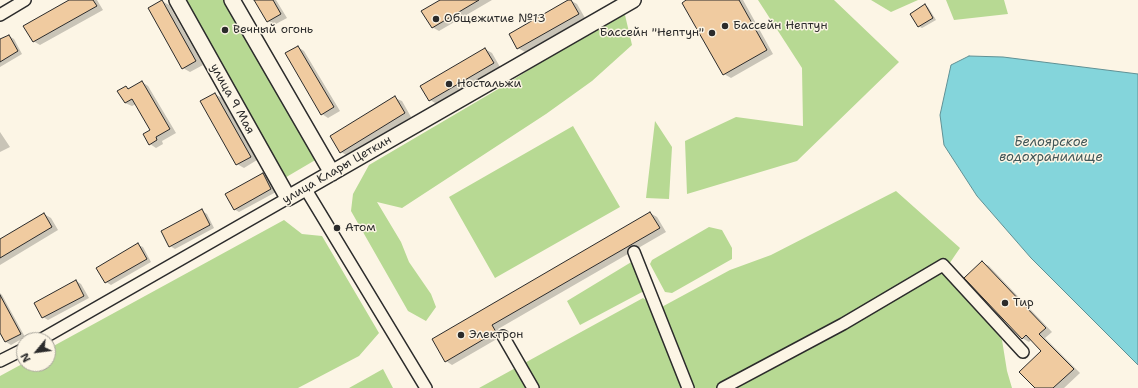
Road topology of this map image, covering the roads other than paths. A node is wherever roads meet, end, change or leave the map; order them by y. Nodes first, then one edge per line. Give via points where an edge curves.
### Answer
1 (25, 0) edge
2 (176, 0) edge
3 (232, 0) edge
4 (634, 0) edge
5 (0, 15) edge
6 (332, 173) junction
7 (305, 188) junction
8 (288, 198) junction
9 (634, 252) dead end
10 (54, 332) edge
11 (503, 336) dead end
12 (16, 352) edge
13 (1023, 352) dead end
14 (0, 361) edge
15 (426, 388) edge
16 (533, 388) edge
17 (688, 388) edge
18 (723, 388) edge

1 - 5 street
2 - 8 street, улица 9 Мая
3 - 6 street
4 - 6 street, улица Клары Цеткин
6 - 7 street, улица Клары Цеткин
7 - 8 street, улица Клары Цеткин
7 - 15 street
8 - 10 street, улица Клары Цеткин
9 - 17 street
11 - 16 street
12 - 14 street
13 - 18 street via 943,265 843,324

